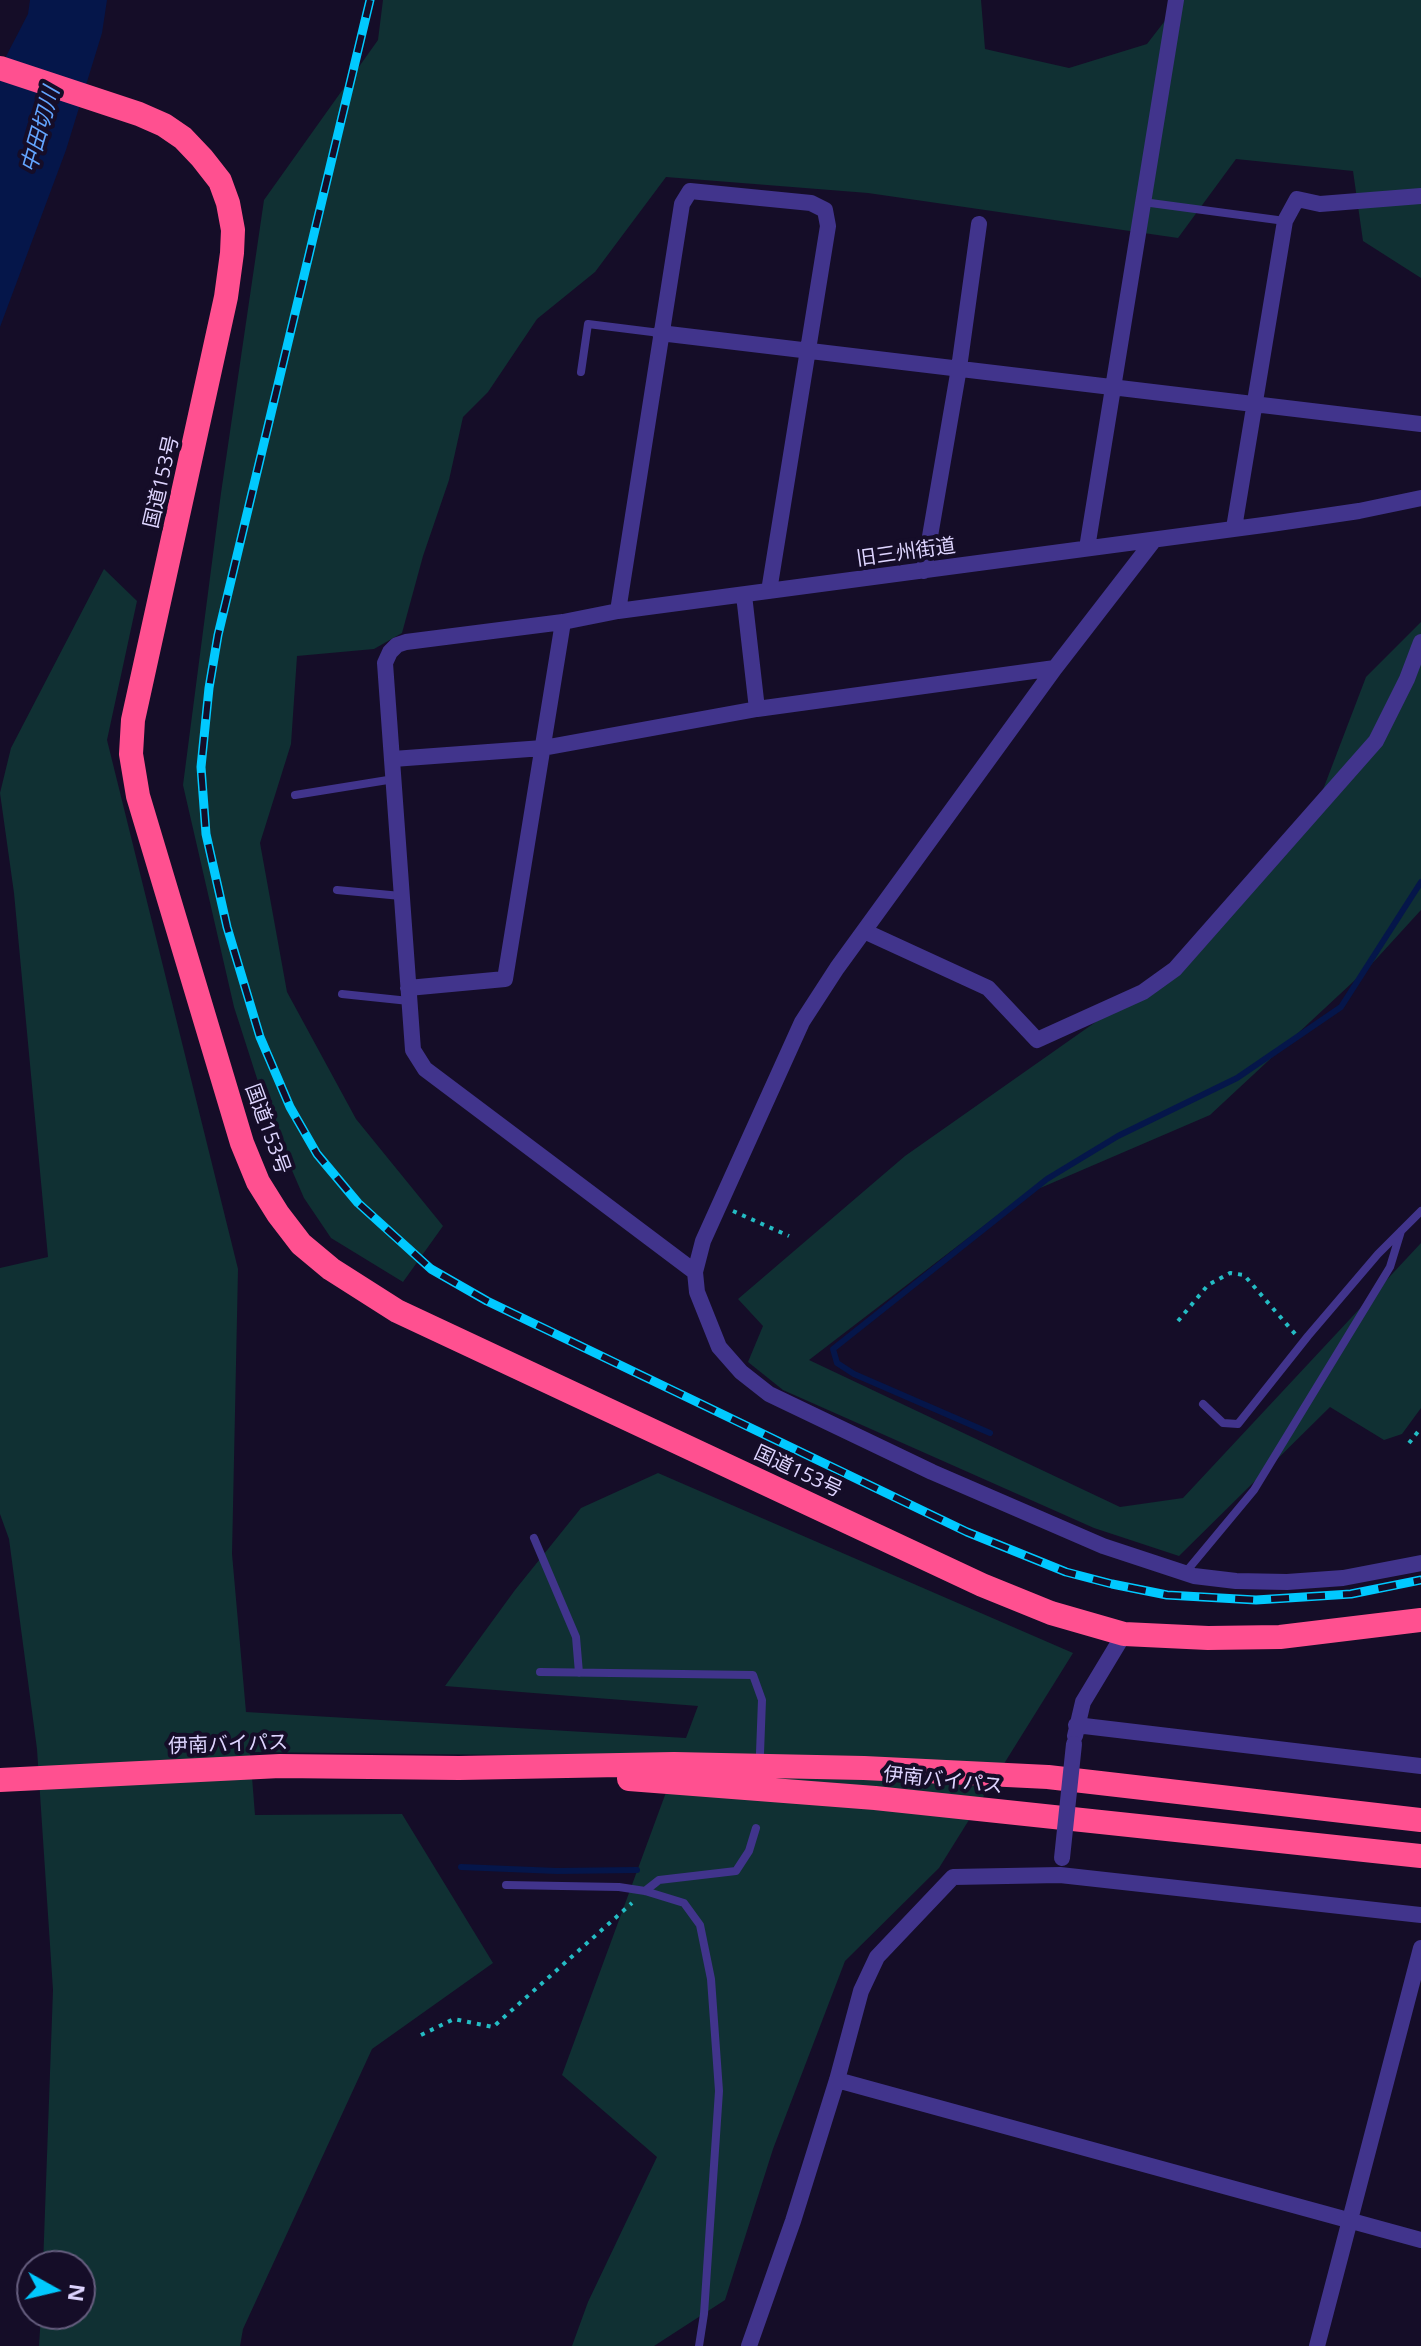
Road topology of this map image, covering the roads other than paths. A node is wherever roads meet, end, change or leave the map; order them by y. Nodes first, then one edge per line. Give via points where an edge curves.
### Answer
1 (1176, 0) edge
2 (0, 68) edge
3 (1421, 196) edge
4 (1142, 202) junction
5 (1285, 221) junction
6 (979, 224) dead end
7 (660, 333) junction
8 (808, 349) junction
9 (959, 368) junction
10 (581, 372) dead end
11 (1112, 385) junction
12 (1253, 403) junction
13 (1421, 424) edge
14 (1421, 498) edge
15 (1234, 528) junction
16 (1154, 540) junction
17 (1087, 548) junction
18 (924, 571) junction
19 (769, 591) junction
20 (744, 595) junction
21 (618, 611) junction
22 (563, 622) junction
23 (1421, 642) edge
24 (1055, 668) junction
25 (757, 709) junction
26 (543, 748) junction
27 (393, 759) junction
28 (394, 779) junction
29 (295, 795) dead end
30 (337, 890) dead end
31 (402, 896) junction
32 (864, 931) junction
33 (342, 994) dead end
34 (409, 994) junction
35 (1421, 1211) edge
36 (1401, 1231) junction
37 (695, 1272) junction
38 (1203, 1404) dead end
39 (534, 1538) dead end
40 (1421, 1563) edge
41 (1185, 1573) junction
42 (1421, 1620) edge
43 (1124, 1634) junction
44 (540, 1672) dead end
45 (579, 1673) junction
46 (1076, 1725) junction
47 (760, 1753) dead end
48 (1421, 1766) edge
49 (459, 1768) junction
50 (0, 1780) edge
51 (1421, 1820) edge
52 (756, 1828) dead end
53 (1421, 1856) edge
54 (1061, 1866) junction
55 (506, 1885) dead end
56 (645, 1891) junction
57 (1421, 1915) edge
58 (1421, 1948) edge
59 (837, 2080) junction
60 (1351, 2222) junction
61 (1421, 2240) edge
62 (699, 2346) edge
63 (749, 2346) edge
64 (1317, 2346) edge

1 - 4 street
2 - 43 highway, 国道153号 via 164,125 202,158 220,181 228,203 233,230 226,297 133,720 131,754 138,796 242,1143 278,1214 301,1244 331,1269 411,1318 982,1585
3 - 5 street via 1320,204 1297,199
4 - 5 lane
4 - 11 street
5 - 12 street
6 - 9 street
7 - 8 street
7 - 8 street via 682,204 690,191 811,203 825,210 828,226
7 - 10 lane via 588,324
7 - 21 street
8 - 9 street
8 - 19 street
9 - 11 street
9 - 18 street
11 - 12 street
11 - 17 street
12 - 13 street
12 - 15 street
14 - 15 street, 旧三州街道
15 - 16 street, 旧三州街道
16 - 17 street, 旧三州街道
16 - 24 street
17 - 18 street, 旧三州街道
18 - 19 street, 旧三州街道
19 - 20 street, 旧三州街道
20 - 21 street, 旧三州街道
20 - 25 street
21 - 22 street, 旧三州街道
22 - 26 street
22 - 27 street, 旧三州街道 via 397,645 385,663
23 - 32 street via 1376,741 1175,969 1143,992 1037,1040 988,988
24 - 25 street
24 - 32 street
25 - 26 street
26 - 27 street
26 - 34 street via 505,979
27 - 28 street
28 - 29 lane
28 - 31 street
30 - 31 lane
31 - 34 street
32 - 37 street via 802,1022 703,1241
33 - 34 lane
34 - 37 street via 413,1050 425,1069
35 - 36 lane
36 - 38 lane via 1238,1424 1223,1423
36 - 41 lane via 1390,1267 1254,1490
37 - 41 street via 703,1312 719,1347 769,1394 1103,1546
39 - 45 lane via 576,1637
40 - 41 street via 1287,1582
42 - 43 highway, 国道153号 via 1280,1637
43 - 46 street via 1083,1702
44 - 45 lane
45 - 47 lane via 753,1675 762,1700
46 - 48 street
46 - 54 street, bridge
49 - 50 highway, 伊南バイパス via 280,1766
49 - 51 highway, 伊南バイパス via 674,1764 1048,1777
49 - 53 highway, 伊南バイパス via 875,1798
52 - 56 lane via 736,1871 659,1880
54 - 57 street
54 - 59 street via 953,1877 877,1957 861,1991
55 - 56 lane
56 - 62 lane via 684,1903 700,1925 711,1979 719,2091
58 - 60 street
59 - 60 street
59 - 63 street
60 - 61 street
60 - 64 street

